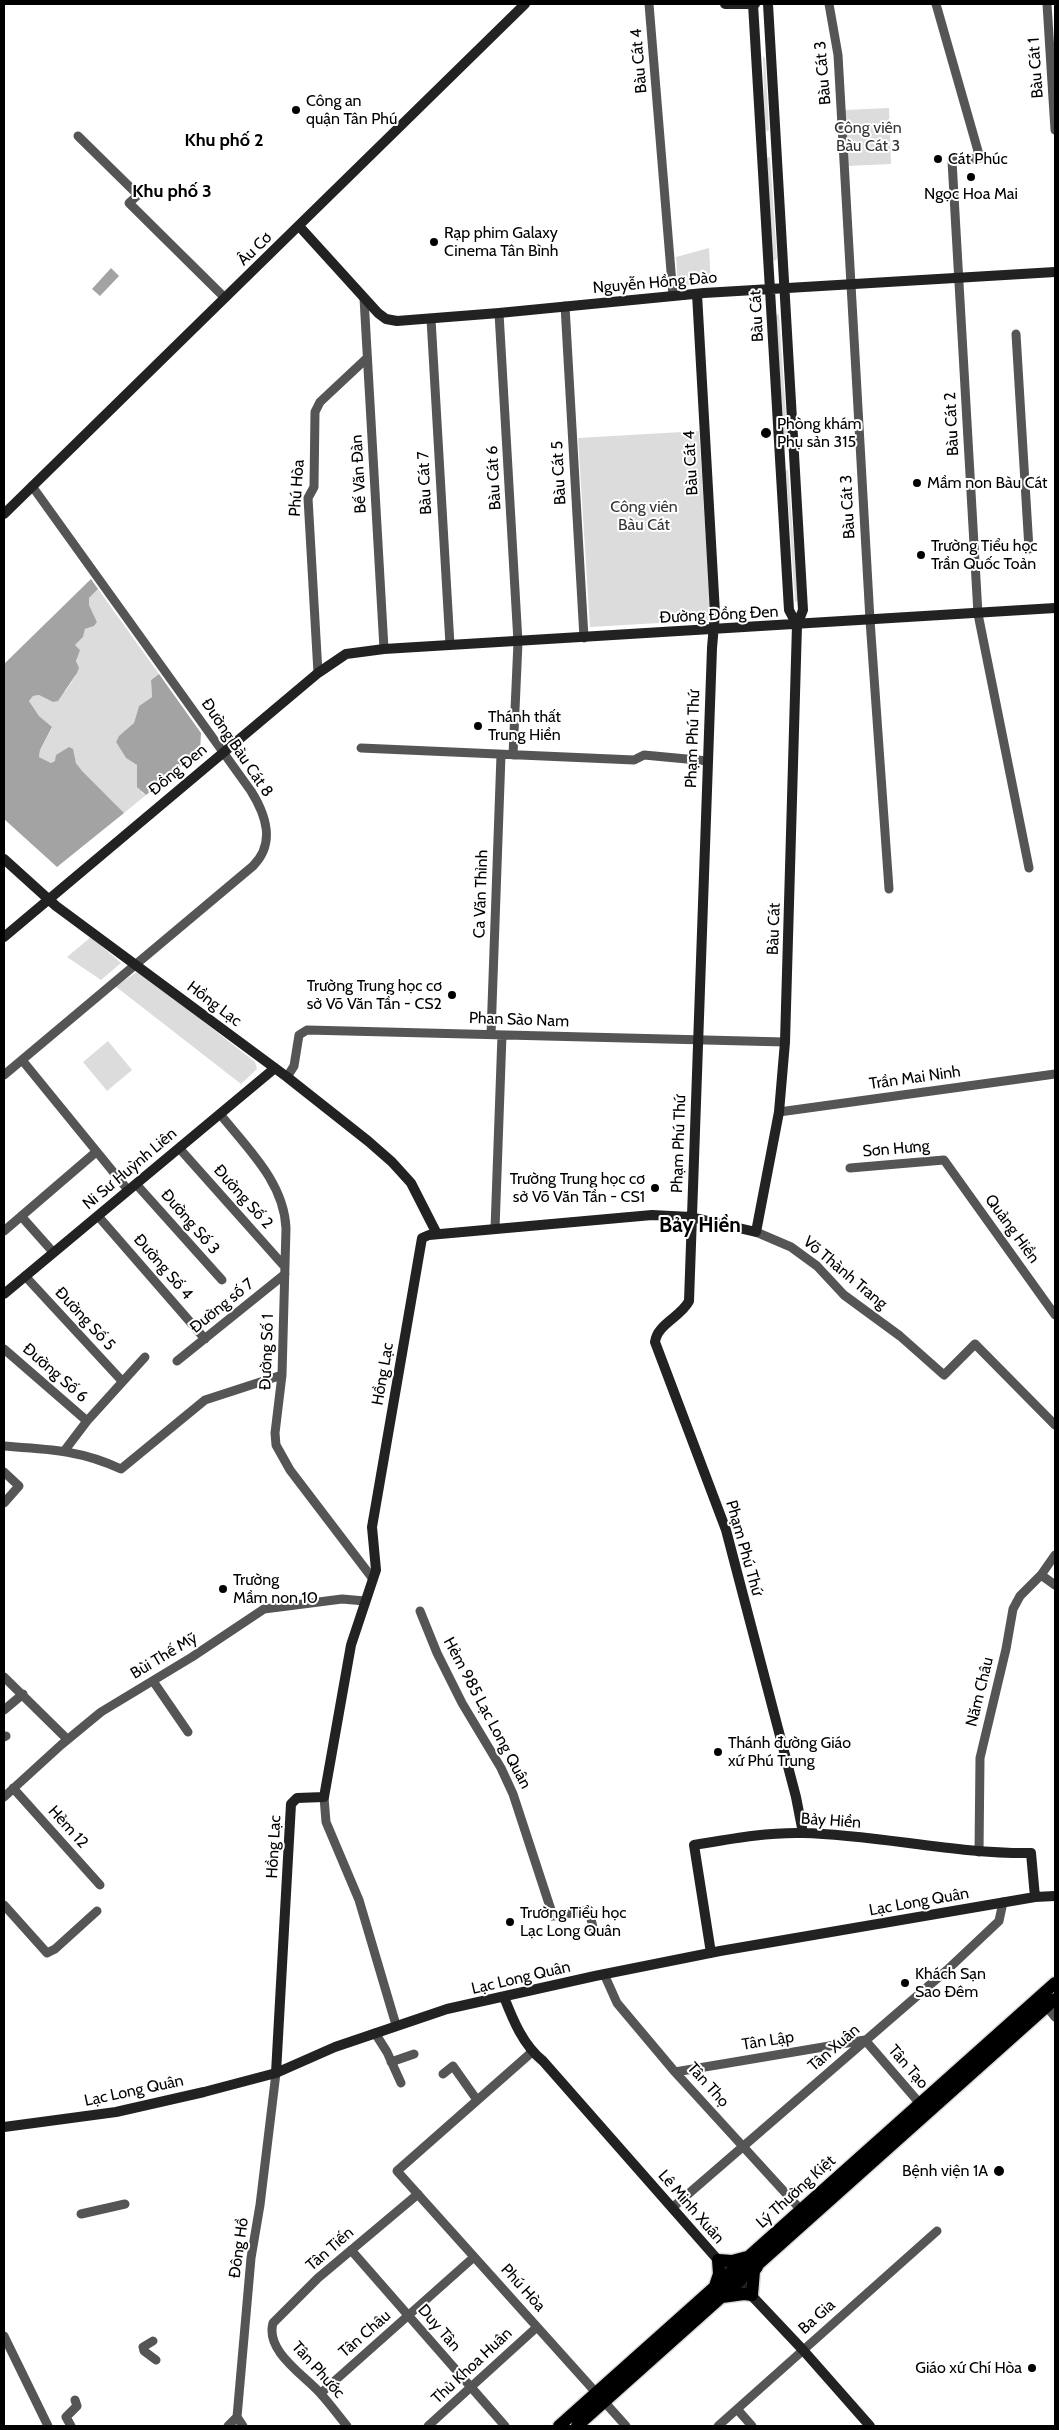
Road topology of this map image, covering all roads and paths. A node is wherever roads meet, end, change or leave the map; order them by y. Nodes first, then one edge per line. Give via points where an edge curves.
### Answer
1 (525, 4) edge
2 (649, 4) edge
3 (724, 4) edge
4 (754, 4) edge
5 (768, 4) edge
6 (829, 4) edge
7 (936, 4) edge
8 (1047, 4) edge
9 (1055, 130) edge
10 (78, 136) dead end
11 (762, 146) junction
12 (776, 146) junction
13 (299, 226) junction
14 (1055, 272) edge
15 (958, 278) junction
16 (850, 284) junction
17 (784, 287) junction
18 (770, 288) junction
19 (697, 294) junction
20 (673, 296) junction
21 (225, 298) junction
22 (364, 298) junction
23 (565, 306) junction
24 (499, 313) junction
25 (431, 319) junction
26 (1016, 334) dead end
27 (367, 358) junction
28 (794, 458) junction
29 (780, 459) junction
30 (32, 486) junction
31 (4, 514) edge
32 (1029, 549) dead end
33 (1055, 608) edge
34 (978, 614) junction
35 (870, 620) junction
36 (797, 625) junction
37 (713, 630) junction
38 (584, 638) junction
39 (518, 642) junction
40 (450, 646) junction
41 (384, 650) junction
42 (318, 673) junction
43 (361, 748) dead end
44 (224, 752) junction
45 (501, 754) junction
46 (513, 755) junction
47 (708, 761) junction
48 (4, 859) edge
49 (1029, 868) dead end
50 (889, 889) dead end
51 (48, 899) junction
52 (4, 937) edge
53 (136, 964) junction
54 (491, 1034) junction
55 (502, 1035) junction
56 (698, 1041) junction
57 (785, 1042) junction
58 (22, 1060) junction
59 (275, 1068) junction
60 (1055, 1074) edge
61 (4, 1075) edge
62 (287, 1077) junction
63 (779, 1112) junction
64 (220, 1114) junction
65 (179, 1148) junction
66 (96, 1152) junction
67 (944, 1160) joint
68 (850, 1168) dead end
69 (132, 1187) junction
70 (21, 1216) junction
71 (98, 1216) junction
72 (691, 1218) junction
73 (495, 1229) junction
74 (4, 1231) edge
75 (756, 1232) junction
76 (437, 1234) junction
77 (53, 1252) junction
78 (285, 1270) junction
79 (25, 1276) junction
80 (222, 1280) dead end
81 (4, 1294) edge
82 (1055, 1315) edge
83 (205, 1338) junction
84 (4, 1349) edge
85 (145, 1357) dead end
86 (178, 1361) dead end
87 (282, 1375) junction
88 (122, 1381) junction
89 (87, 1421) junction
90 (1055, 1425) edge
91 (5, 1447) edge
92 (65, 1450) junction
93 (4, 1472) edge
94 (4, 1503) edge
95 (1055, 1555) edge
96 (1041, 1575) junction
97 (373, 1579) junction
98 (1055, 1585) edge
99 (365, 1602) junction
100 (420, 1612) dead end
101 (4, 1677) edge
102 (153, 1681) junction
103 (23, 1694) junction
104 (4, 1710) edge
105 (188, 1732) dead end
106 (68, 1740) junction
107 (7, 1790) edge
108 (324, 1797) junction
109 (803, 1833) junction
110 (979, 1852) junction
111 (100, 1886) dead end
112 (1035, 1897) junction
113 (1054, 1898) edge
114 (1003, 1902) junction
115 (4, 1905) edge
116 (97, 1912) dead end
117 (594, 1932) dead end
118 (711, 1953) junction
119 (604, 1974) junction
120 (1055, 1983) edge
121 (504, 1997) junction
122 (1052, 2008) edge
123 (396, 2025) junction
124 (375, 2033) junction
125 (865, 2040) junction
126 (532, 2052) junction
127 (414, 2054) dead end
128 (391, 2062) junction
129 (675, 2072) junction
130 (276, 2073) junction
131 (443, 2074) dead end
132 (401, 2083) dead end
133 (478, 2100) junction
134 (924, 2108) junction
135 (4, 2127) edge
136 (743, 2146) junction
137 (418, 2194) junction
138 (125, 2204) dead end
139 (672, 2208) junction
140 (801, 2210) junction
141 (81, 2214) dead end
142 (937, 2231) dead end
143 (351, 2250) junction
144 (474, 2257) junction
145 (718, 2260) junction
146 (754, 2260) junction
147 (735, 2277) junction
148 (718, 2292) junction
149 (752, 2296) junction
150 (409, 2316) junction
151 (536, 2327) junction
152 (272, 2332) joint
153 (4, 2336) edge
154 (153, 2341) dead end
155 (803, 2350) junction
156 (156, 2360) dead end
157 (472, 2388) junction
158 (321, 2393) junction
159 (600, 2398) junction
160 (75, 2400) dead end
161 (737, 2409) junction
162 (237, 2416) junction
163 (48, 2426) edge
164 (71, 2426) edge
165 (228, 2426) edge
166 (244, 2426) edge
167 (347, 2426) edge
168 (428, 2426) edge
169 (505, 2426) edge
170 (559, 2426) edge
171 (577, 2426) edge
172 (626, 2426) edge
173 (718, 2426) edge
174 (752, 2426) edge
175 (870, 2426) edge

1 - 13 street, Âu Cơ
2 - 20 street, Bàu Cát 4
3 - 4 street
4 - 11 street, Bàu Cát
5 - 12 street, Bàu Cát
6 - 16 street, Bàu Cát 3 via 838,56
7 - 15 street, Bàu Cát 2 via 980,158 952,162
8 - 9 street, Bàu Cát 1
10 - 21 street via 138,195 130,203
11 - 12 street
11 - 18 street, Bàu Cát
12 - 17 street, Bàu Cát
13 - 21 street, Âu Cơ
13 - 22 street, Nguyễn Hồng Đào
14 - 15 street, Nguyễn Hồng Đào
15 - 16 street, Nguyễn Hồng Đào
15 - 34 street, Bàu Cát 2
16 - 17 street, Nguyễn Hồng Đào
16 - 35 street, Bàu Cát 3
17 - 18 street, Nguyễn Hồng Đào
17 - 28 street, Bàu Cát
18 - 19 street, Nguyễn Hồng Đào
18 - 29 street, Bàu Cát
19 - 20 street, Nguyễn Hồng Đào
19 - 37 street, Bàu Cát 4 via 715,614
20 - 23 street, Nguyễn Hồng Đào
21 - 30 street, Âu Cơ
22 - 25 street, Nguyễn Hồng Đào via 386,319
22 - 27 street, Bế Văn Đàn
23 - 24 street, Nguyễn Hồng Đào
23 - 38 street, Bàu Cát 5
24 - 25 street, Nguyễn Hồng Đào
24 - 39 street, Bàu Cát 6
25 - 40 street, Bàu Cát 7
26 - 32 street
27 - 41 street, Bế Văn Đàn
27 - 42 street, Phú Hòa via 320,402 315,412 314,487 308,498
28 - 29 street
28 - 36 street, Bàu Cát via 803,610
29 - 36 street, Bàu Cát via 789,610
30 - 31 street, Âu Cơ
30 - 44 street, Đường Bàu Cát 8
33 - 34 street, Đường Đồng Đen
34 - 35 street, Đường Đồng Đen
34 - 49 street, Bàu Cát 2
35 - 36 street, Đường Đồng Đen
35 - 50 street, Bàu Cát 3
36 - 37 street, Đường Đồng Đen
36 - 57 street, Bàu Cát
37 - 38 street, Đường Đồng Đen
37 - 47 street, Phạm Phú Thứ
38 - 39 street, Đường Đồng Đen
39 - 40 street, Đường Đồng Đen
39 - 46 street, Bàu Cát 6
40 - 41 street, Đường Đồng Đen
41 - 42 street, Đồng Đen via 346,654
42 - 44 street, Đồng Đen
43 - 45 street
44 - 51 street, Đồng Đen
44 - 53 street, Đường Bàu Cát 8 via 260,808 267,831 266,848 253,866
45 - 46 street
45 - 54 street, Ca Văn Thỉnh
46 - 47 street via 634,760 644,755
47 - 56 street, Phạm Phú Thứ
48 - 51 street, Hồng Lạc
51 - 52 street, Đồng Đen
51 - 53 street, Hồng Lạc
53 - 58 street, Đường Bàu Cát 8
53 - 59 street, Hồng Lạc
54 - 55 street, Phan Sào Nam
54 - 62 street, Phan Sào Nam via 307,1030 299,1034 294,1066
55 - 56 street, Phan Sào Nam
55 - 73 street
56 - 57 street, Phan Sào Nam
56 - 72 street, Phạm Phú Thứ
57 - 63 street, Bàu Cát
58 - 61 street, Đường Bàu Cát 8
58 - 66 street, Đường Số 3
59 - 62 street, Hồng Lạc
59 - 64 street, Ni Sư Huỳnh Liên
60 - 63 street, Trần Mai Ninh
62 - 76 street, Hồng Lạc via 399,1169 418,1195
63 - 75 street, Bàu Cát
64 - 65 street, Ni Sư Huỳnh Liên
64 - 78 street, Đường Số 1 via 268,1174 279,1194 286,1223
65 - 69 street, Ni Sư Huỳnh Liên
65 - 78 street, Đường Số 2
66 - 69 street, Đường Số 3
66 - 70 street
67 - 68 street, Sơn Hưng
67 - 82 street, Quảng Hiền
69 - 71 street, Ni Sư Huỳnh Liên
69 - 80 street, Đường Số 3
70 - 74 street
70 - 77 street
71 - 77 street, Ni Sư Huỳnh Liên
71 - 83 street, Đường Số 4
72 - 73 street, Võ Thành Trang via 635,1216
72 - 75 street, Võ Thành Trang
72 - 109 street, Phạm Phú Thứ via 689,1301 658,1332 655,1344 726,1530
73 - 76 street, Võ Thành Trang
75 - 90 street, Võ Thành Trang via 791,1247 817,1266 844,1296 900,1336 944,1375 975,1344
76 - 97 street, Hồng Lạc via 425,1236 420,1242 372,1527 376,1565
77 - 79 street, Ni Sư Huỳnh Liên
78 - 83 street, Đường số 7
78 - 87 street, Đường Số 1
79 - 81 street, Ni Sư Huỳnh Liên
79 - 88 street, Đường Số 5
83 - 86 street, Đường số 7
84 - 89 street, Đường Số 6
85 - 88 street
87 - 92 street via 205,1400 121,1469
87 - 97 street, Đường Số 1 via 275,1433 278,1452
88 - 89 street
89 - 92 street
91 - 92 street
93 - 94 street via 19,1486
95 - 96 street, Năm Châu
96 - 98 street
96 - 110 street, Năm Châu via 1020,1596 1013,1609 980,1758
97 - 99 street, Hồng Lạc
99 - 102 street, Bùi Thế Mỹ via 342,1599 264,1609
99 - 108 street, Hồng Lạc via 351,1644
100 - 117 street, Hẻm 985 Lạc Long Quân via 462,1703 513,1794 553,1916 589,1910
101 - 103 street
102 - 105 street
102 - 106 street, Bùi Thế Mỹ via 101,1712
103 - 104 street
103 - 106 street
106 - 107 street, Bùi Thế Mỹ
107 - 111 street, Hẻm 12
108 - 123 street via 326,1822 359,1900
108 - 130 street, Hồng Lạc via 297,1798 292,1804
109 - 110 street, Bảy Hiền
109 - 118 street, Bảy Hiền via 747,1836 694,1845
110 - 112 street, Bảy Hiền via 1031,1853
112 - 113 street, Lạc Long Quân
112 - 114 street, Lạc Long Quân
114 - 118 street, Lạc Long Quân
114 - 125 street, Tân Xuân via 998,1921 947,1970
115 - 116 street via 46,1953 55,1949
118 - 119 street, Lạc Long Quân
119 - 121 street, Lạc Long Quân
119 - 129 street, Tân Thọ via 617,2003
120 - 134 main road, Lý Thường Kiệt
121 - 123 street, Lạc Long Quân via 447,2009
121 - 126 street, Lê Minh Xuân
122 - 134 main road, Lý Thường Kiệt
123 - 124 street, Lạc Long Quân
124 - 128 street
124 - 130 street, Lạc Long Quân
125 - 129 street, Tân Lập
125 - 134 street, Tân Tạo
125 - 136 street, Tân Xuân
126 - 133 street
126 - 139 street, Lê Minh Xuân
127 - 128 street
128 - 132 street
129 - 136 street, Tân Thọ
130 - 135 street, Lạc Long Quân via 116,2112
130 - 162 street, Đông Hồ via 251,2258
131 - 133 street via 452,2066
133 - 137 street, Phú Hòa via 397,2170
134 - 140 main road, Lý Thường Kiệt
134 - 146 main road, Lý Thường Kiệt
136 - 139 street, Tân Xuân
136 - 140 street, Tân Thọ
137 - 143 street, Tân Tiến
137 - 144 street, Phú Hòa
138 - 141 street
139 - 145 street, Lê Minh Xuân
140 - 146 main road, Lý Thường Kiệt
142 - 155 street, Ba Gia
143 - 150 street, Duy Tân
143 - 152 street, Tân Tiến via 273,2323
144 - 150 street, Tân Châu
144 - 151 street, Phú Hòa
145 - 146 main road
145 - 147 street, Lê Minh Xuân
145 - 148 main road
146 - 147 main road, Lý Thường Kiệt
146 - 149 main road
147 - 148 main road, Lý Thường Kiệt
147 - 149 street, Lê Minh Xuân
148 - 149 main road
148 - 159 main road, Lý Thường Kiệt
149 - 155 street, Lê Minh Xuân
150 - 157 street, Duy Tân
150 - 158 street, Tân Châu
151 - 157 street, Thủ Khoa Huân
151 - 159 street, Phú Hòa
152 - 158 street, Tân Phước via 282,2355
153 - 163 street
154 - 156 street via 143,2348
155 - 161 street, Ba Gia
155 - 175 street, Lê Minh Xuân
157 - 168 street, Thủ Khoa Huân
157 - 169 street, Duy Tân
158 - 167 street, Tân Phước
159 - 170 main road, Lý Thường Kiệt
159 - 171 main road, Lý Thường Kiệt
159 - 172 street, Phú Hòa
160 - 164 street via 77,2406 66,2417
161 - 173 street, Ba Gia
161 - 174 street
162 - 165 street
162 - 166 street

